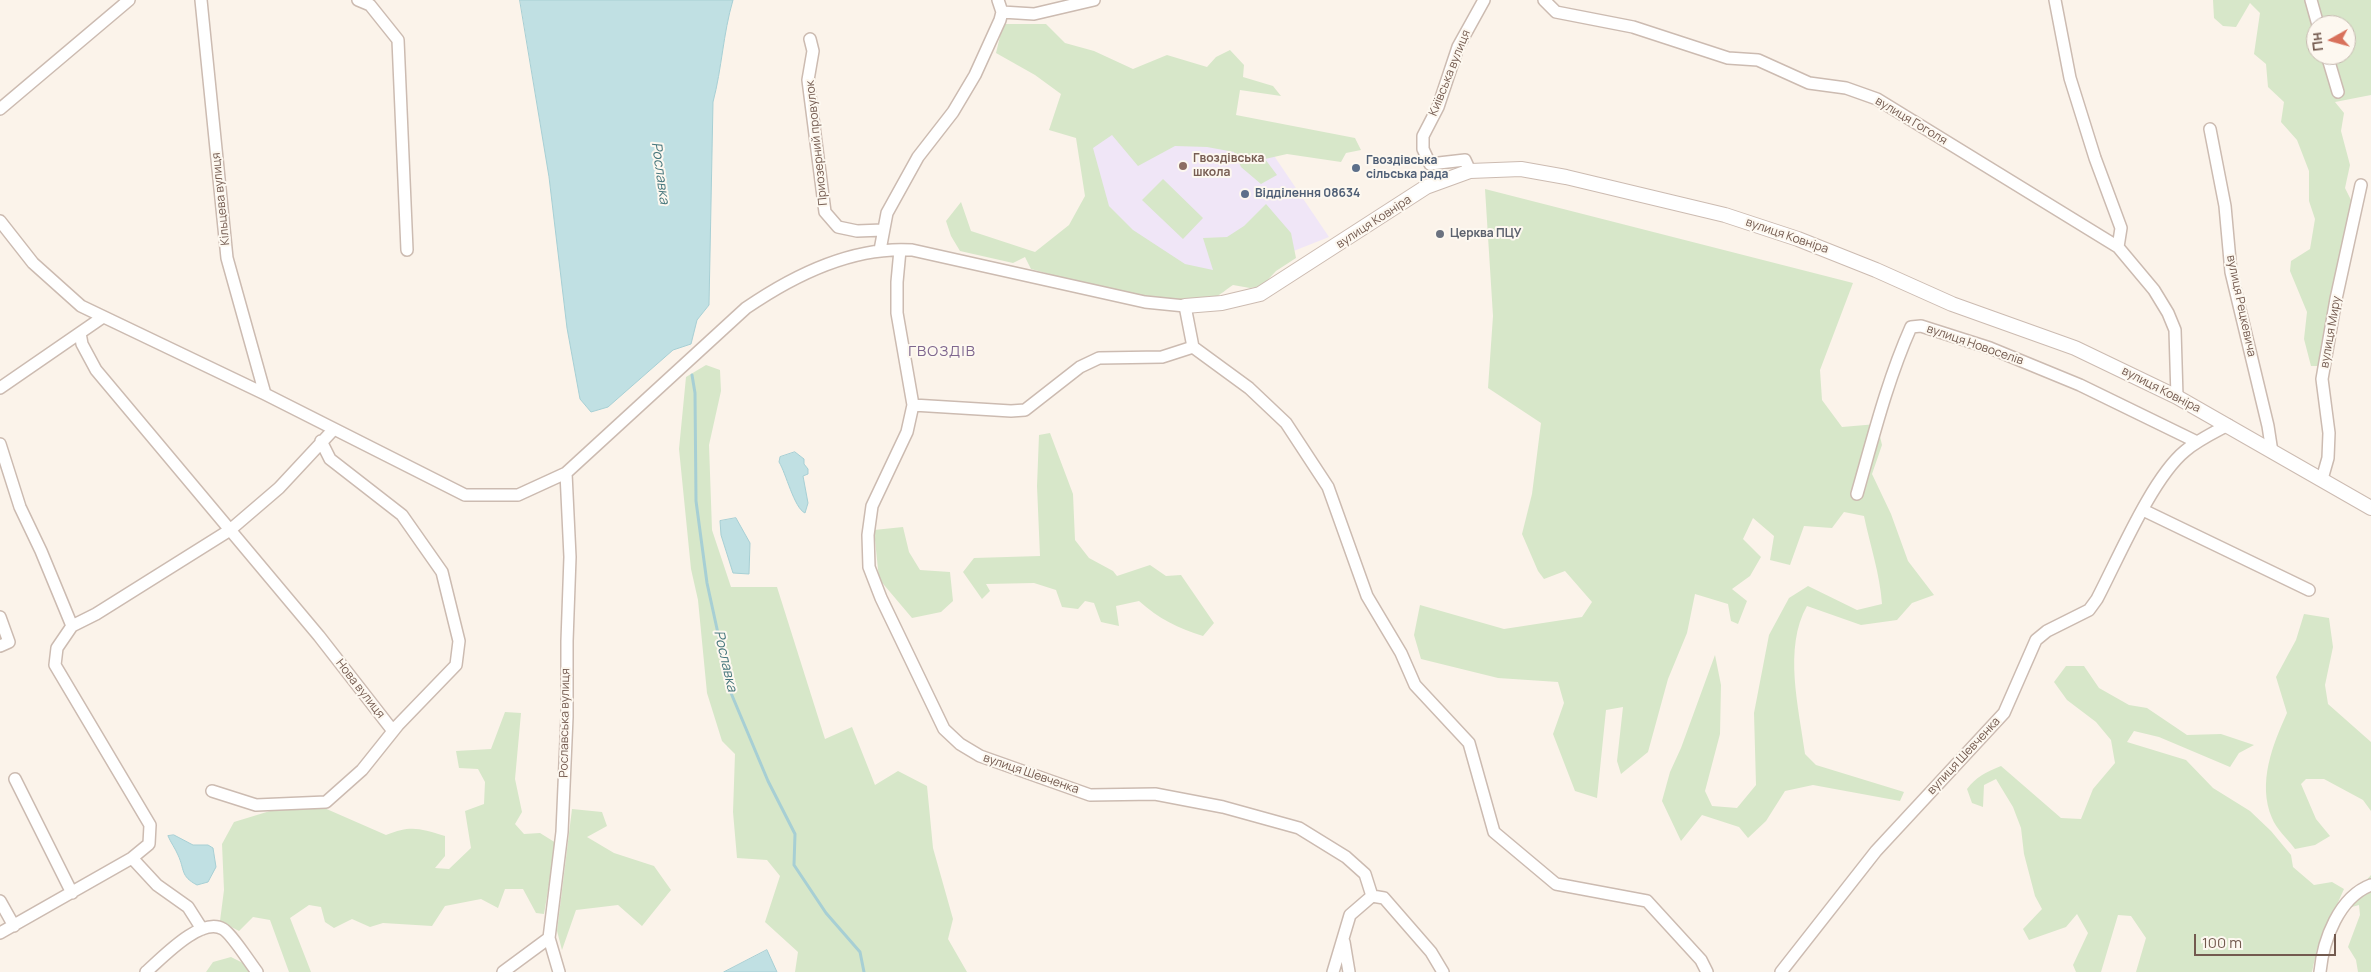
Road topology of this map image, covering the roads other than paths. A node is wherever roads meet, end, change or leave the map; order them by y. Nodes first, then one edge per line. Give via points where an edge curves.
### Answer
1 (129, 0) edge
2 (200, 0) edge
3 (358, 0) edge
4 (998, 0) edge
5 (1094, 0) edge
6 (1484, 0) edge
7 (1544, 0) edge
8 (2054, 0) edge
9 (2311, 0) edge
10 (1002, 12) junction
11 (2315, 15) edge
12 (810, 39) dead end
13 (2330, 65) edge
14 (2338, 92) dead end
15 (0, 109) edge
16 (2210, 129) dead end
17 (1470, 171) junction
18 (2360, 185) dead end
19 (0, 222) edge
20 (883, 230) junction
21 (2118, 247) junction
22 (407, 250) dead end
23 (880, 250) junction
24 (900, 250) junction
25 (1185, 306) junction
26 (104, 317) junction
27 (80, 333) junction
28 (1193, 347) junction
29 (0, 388) edge
30 (265, 394) junction
31 (2177, 397) junction
32 (914, 405) junction
33 (2228, 425) junction
34 (334, 429) junction
35 (321, 441) junction
36 (2197, 442) junction
37 (0, 444) edge
38 (2272, 452) junction
39 (566, 473) junction
40 (2322, 479) junction
41 (1857, 494) dead end
42 (2371, 508) edge
43 (2143, 510) junction
44 (230, 530) junction
45 (2309, 590) dead end
46 (0, 617) edge
47 (72, 626) junction
48 (0, 646) edge
49 (393, 731) junction
50 (15, 778) dead end
51 (212, 791) dead end
52 (132, 858) junction
53 (2371, 885) edge
54 (72, 893) junction
55 (1372, 896) junction
56 (0, 901) edge
57 (14, 926) junction
58 (202, 929) junction
59 (0, 934) edge
60 (549, 938) junction
61 (1343, 939) junction
62 (146, 972) edge
63 (256, 972) edge
64 (503, 972) edge
65 (559, 972) edge
66 (1333, 972) edge
67 (1349, 972) edge
68 (1444, 972) edge
69 (1707, 972) edge
70 (1781, 972) edge
71 (2320, 972) edge

1 - 15 street
2 - 30 street, Кільцева вулиця via 227,258
3 - 22 street via 370,5 398,40
4 - 10 street
5 - 10 street via 1034,14
6 - 17 street, Київська вулиця via 1458,47 1438,107 1424,136 1423,149 1430,164 1465,160
7 - 21 street, вулиця Гоголя via 1556,12 1633,26 1728,58 1758,60 1809,83 1846,88 1877,100
8 - 21 street via 2070,78 2121,228
9 - 11 street
10 - 20 street via 975,75 953,112 918,157 887,213
12 - 20 street, Приозерний провулок via 813,51 808,80 825,212 838,227 857,231
13 - 14 street
16 - 38 street, вулиця Рецкевича via 2225,206 2231,272
17 - 25 street, вулиця Ковніра via 1426,187 1260,294 1222,303
17 - 31 street, вулиця Ковніра via 1521,169 1725,215 1798,239 1952,304 2075,348
18 - 40 street, вулиця Миру via 2322,379 2329,433 2328,458
19 - 26 street via 33,264 81,306
20 - 23 street
21 - 31 street, вулиця Гоголя via 2154,290 2175,330
23 - 24 street
23 - 39 street via 830,263 746,308
24 - 25 street via 1145,302
24 - 32 street, вулиця Шевченка via 897,313
25 - 28 street
26 - 27 street
26 - 30 street
27 - 29 street
27 - 44 street, Нова вулиця via 82,344 96,370
28 - 32 street via 1162,357 1099,358 1080,367 1025,410
28 - 69 street via 1249,388 1286,422 1328,487 1367,596 1401,653 1415,686 1469,743 1494,832 1556,884 1647,901 1701,960
30 - 34 street
31 - 33 street, вулиця Ковніра
32 - 55 street, вулиця Шевченка via 907,432 872,506 868,535 869,567 880,598 944,729 980,756 1090,795 1155,794 1223,807 1299,828 1346,857 1366,874
33 - 36 street, вулиця Шевченка
33 - 38 street, вулиця Ковніра
34 - 35 street
34 - 39 street via 465,495 518,495
35 - 44 street via 280,488
35 - 49 street via 330,460 402,515 442,572 459,641 456,666
36 - 41 street, вулиця Новоселів via 2080,385 1999,352 1921,326 1911,327 1883,401
36 - 43 street, вулиця Шевченка via 2172,464
37 - 47 street via 20,507
38 - 40 street, вулиця Ковніра
39 - 60 street, Рославська вулиця via 570,557 567,716 562,832
40 - 42 street, вулиця Ковніра
43 - 45 street
43 - 70 street, вулиця Шевченка via 2089,610 2047,630 2036,640 2004,713 1876,851
44 - 47 street
44 - 49 street, Нова вулиця
46 - 48 street via 9,642
47 - 52 street via 57,648 55,665 150,825 149,844
49 - 51 street, Нова вулиця via 362,770 326,802 256,805
50 - 54 street
52 - 54 street
52 - 58 street via 157,886 188,907
53 - 71 street via 2358,890 2334,922 2322,951
54 - 57 street
55 - 61 street via 1350,915
55 - 68 street via 1384,898
56 - 57 street
57 - 59 street
58 - 62 street via 193,932
58 - 63 street via 211,925 224,929
60 - 64 street
60 - 65 street, Рославська вулиця
61 - 66 street
61 - 67 street

